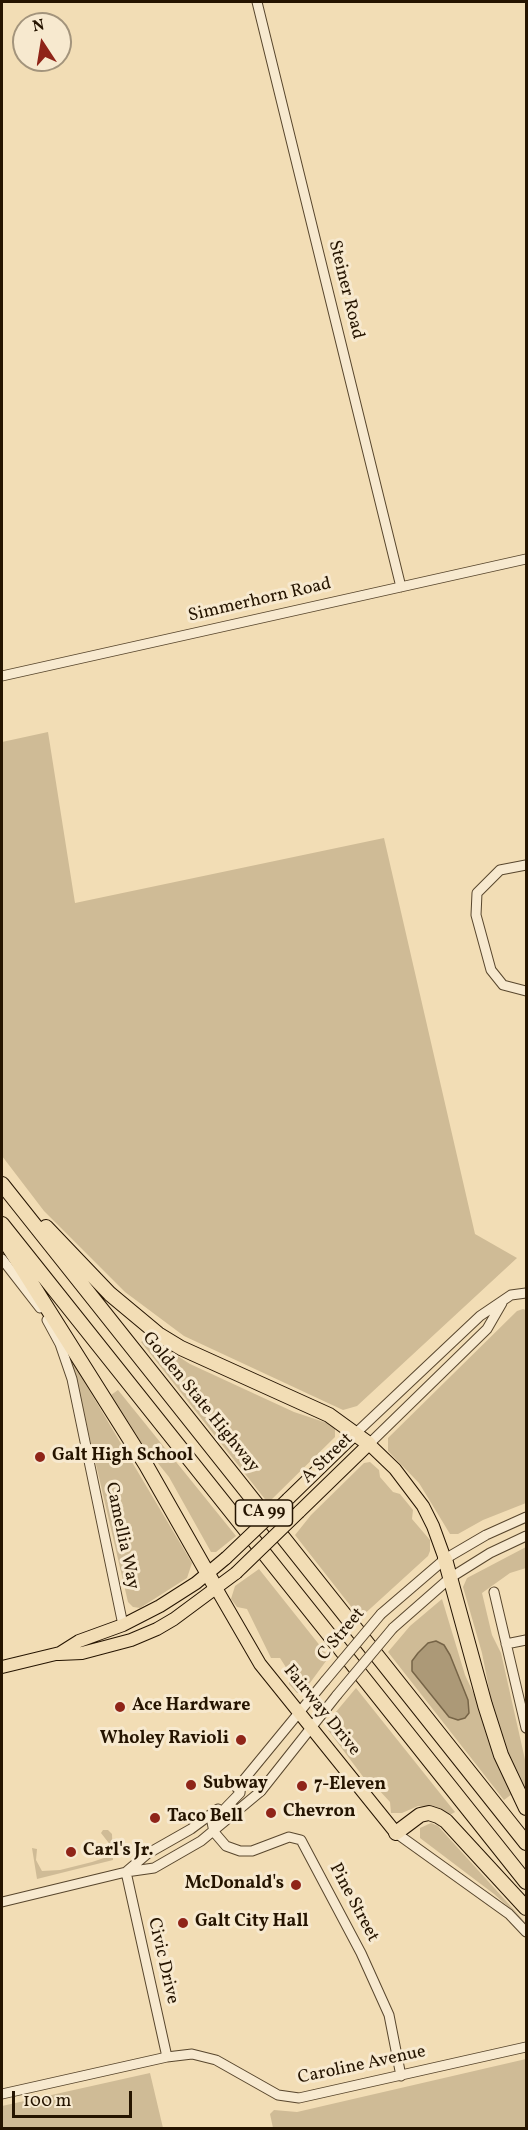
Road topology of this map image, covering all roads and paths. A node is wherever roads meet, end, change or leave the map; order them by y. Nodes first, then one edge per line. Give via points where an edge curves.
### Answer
1 (257, 2) edge
2 (526, 559) edge
3 (402, 587) junction
4 (2, 676) edge
5 (526, 865) edge
6 (526, 991) edge
7 (2, 1179) edge
8 (2, 1184) edge
9 (2, 1224) edge
10 (2, 1236) edge
11 (2, 1259) edge
12 (523, 1292) edge
13 (503, 1301) junction
14 (357, 1433) junction
15 (369, 1444) junction
16 (526, 1517) edge
17 (526, 1536) edge
18 (445, 1559) junction
19 (208, 1573) junction
20 (450, 1578) junction
21 (216, 1588) junction
22 (494, 1592) dead end
23 (123, 1625) junction
24 (526, 1640) edge
25 (506, 1644) junction
26 (59, 1654) junction
27 (2, 1667) edge
28 (299, 1713) junction
29 (311, 1728) junction
30 (526, 1728) edge
31 (241, 1783) junction
32 (526, 1808) edge
33 (214, 1832) junction
34 (396, 1833) junction
35 (526, 1843) edge
36 (126, 1872) junction
37 (526, 1882) edge
38 (2, 1902) edge
39 (526, 1908) edge
40 (526, 1932) edge
41 (526, 2047) edge
42 (167, 2057) junction
43 (401, 2076) junction
44 (2, 2094) edge

1 - 3 street, Steiner Road
2 - 3 street, Simmerhorn Road
3 - 4 street, Simmerhorn Road
5 - 6 street via 500,870 477,892 476,915 491,970 503,985
7 - 14 highway via 88,1272 158,1334 329,1415
8 - 35 highway, Golden State Highway / CA 99
9 - 37 highway, CA 99
10 - 19 highway via 146,1465
11 - 23 street, Camellia Way via 40,1308 66,1360
12 - 13 street, A Street
13 - 14 street, A Street via 480,1316
13 - 15 street, A Street via 487,1329
14 - 15 highway
14 - 19 main road, A Street, bridge
15 - 18 main road via 395,1469 423,1506
15 - 21 main road, A Street, bridge
16 - 18 street, C Street
17 - 20 street, C Street
18 - 20 highway
18 - 28 street, C Street, bridge via 381,1614
19 - 21 highway
19 - 23 main road, A Street via 160,1606
20 - 29 street, C Street, bridge via 393,1628
20 - 32 highway via 501,1755
21 - 26 main road, A Street via 174,1619 131,1640 82,1653
21 - 28 main road, Fairway Drive via 260,1664
22 - 25 street
23 - 26 main road, A Street via 78,1641
24 - 25 street
25 - 30 street
26 - 27 main road, A Street
28 - 29 main road, Fairway Drive
28 - 31 street, C Street
29 - 33 street, C Street via 261,1791
29 - 34 main road, Fairway Drive
31 - 33 street via 240,1793 212,1822
31 - 36 street, C Street via 216,1811 147,1854
33 - 36 street, C Street via 154,1868
33 - 43 street, Pine Street via 226,1846 240,1851 252,1851 289,1838 301,1840 389,2015
34 - 39 highway via 420,1815 438,1816
34 - 40 street, Fairway Drive via 509,1914
36 - 38 street, C Street
36 - 42 street, Civic Drive
41 - 43 street, Caroline Avenue
42 - 43 street, Caroline Avenue via 204,2056 225,2064 270,2092 289,2098
42 - 44 street, Caroline Avenue

